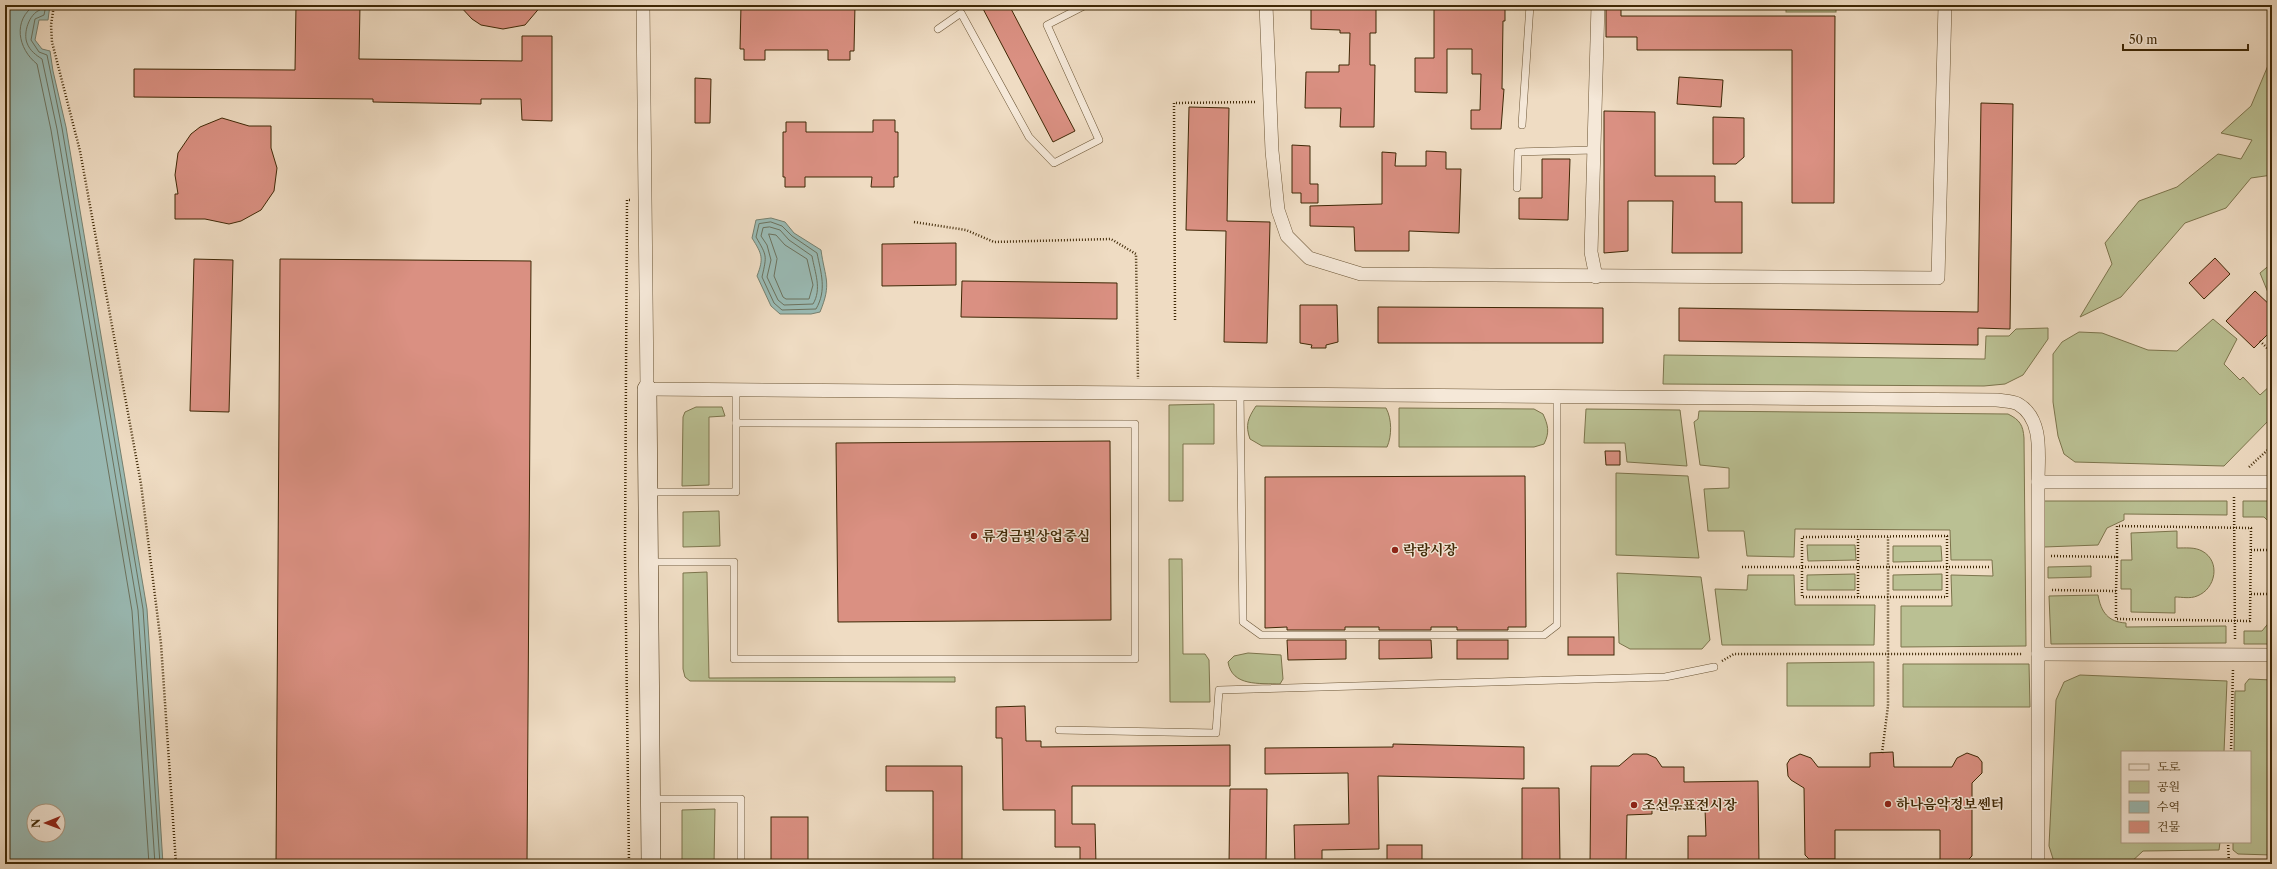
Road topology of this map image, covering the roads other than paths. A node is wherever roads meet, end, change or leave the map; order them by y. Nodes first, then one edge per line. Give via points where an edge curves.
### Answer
1 (643, 5) edge
2 (1086, 5) edge
3 (1266, 5) edge
4 (1530, 5) edge
5 (1598, 5) edge
6 (1945, 5) edge
7 (938, 29) dead end
8 (1522, 125) dead end
9 (1594, 150) junction
10 (1517, 188) dead end
11 (1596, 277) junction
12 (647, 389) junction
13 (736, 389) junction
14 (1240, 392) junction
15 (1558, 396) junction
16 (736, 423) junction
17 (2038, 482) junction
18 (2272, 482) edge
19 (648, 492) junction
20 (649, 562) junction
21 (2038, 654) junction
22 (2272, 655) edge
23 (1714, 667) road end
24 (1059, 730) dead end
25 (651, 800) junction
26 (651, 864) edge
27 (741, 864) edge
28 (2038, 864) edge

1 - 12 street
2 - 7 lane via 1047,25 1098,140 1054,163 1030,137 961,13
3 - 11 street via 1278,210 1287,236 1309,258 1361,274
4 - 8 lane
5 - 9 street
6 - 11 street via 1938,278
9 - 10 lane via 1518,152
9 - 11 street via 1591,252
12 - 13 street
12 - 19 main road
13 - 14 street
13 - 16 lane
14 - 15 street
14 - 15 lane via 1243,622 1261,635 1544,635 1557,625
15 - 17 street via 1997,400 2018,404 2033,418 2038,439
16 - 19 lane via 736,492
16 - 20 lane via 1135,424 1135,659 734,659 734,562
17 - 18 street
17 - 21 street
19 - 20 main road
20 - 25 main road
21 - 22 street
21 - 28 street
23 - 24 lane via 1665,677 1219,690 1216,733
25 - 26 main road
25 - 27 lane via 741,799

